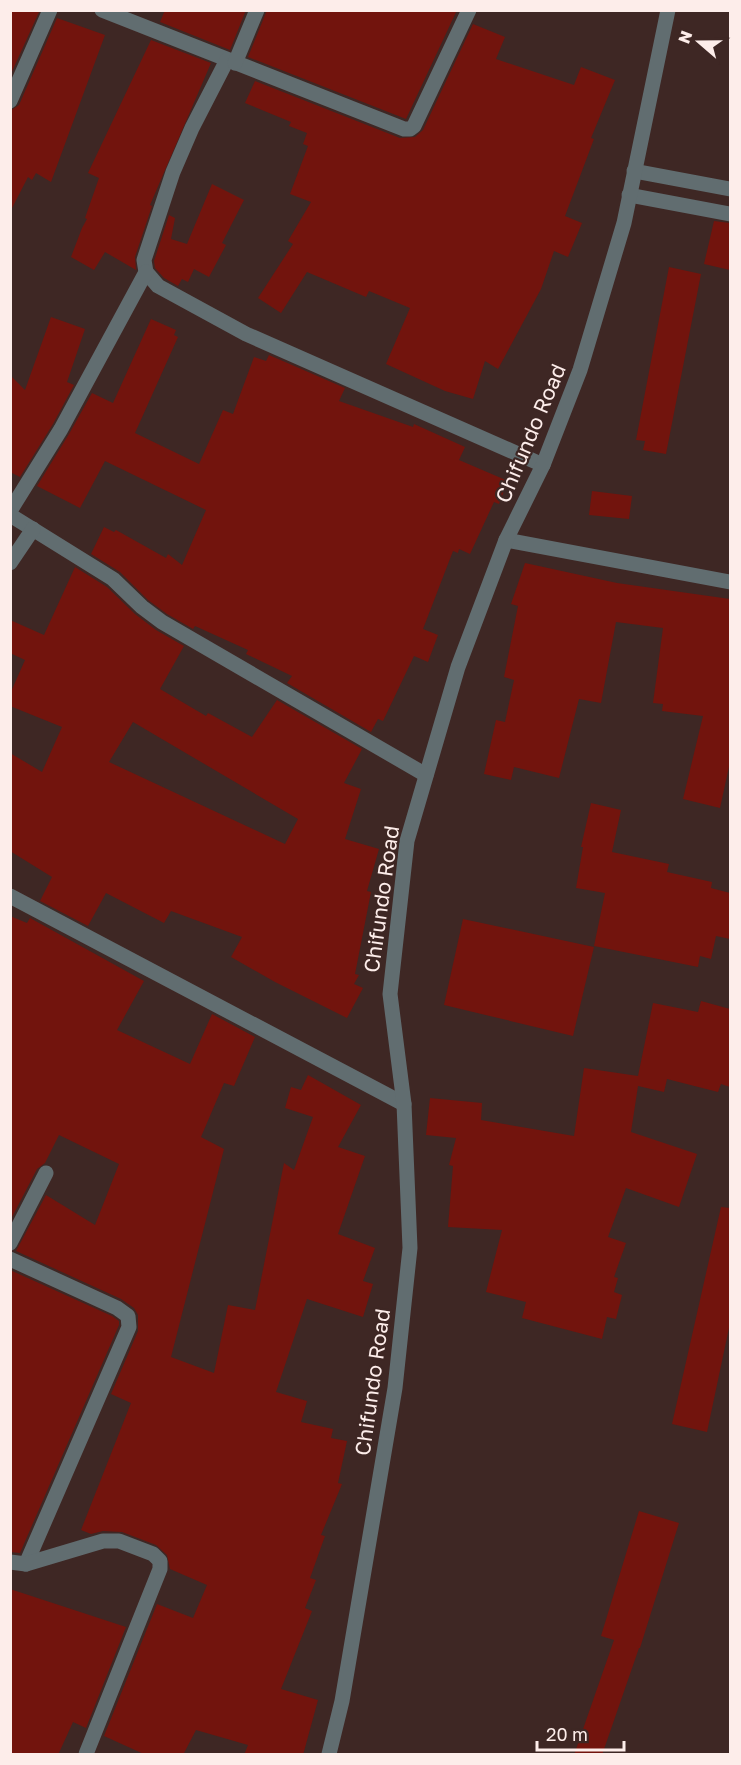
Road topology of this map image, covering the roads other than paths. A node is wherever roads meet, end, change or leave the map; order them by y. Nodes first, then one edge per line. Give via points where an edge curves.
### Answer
1 (50, 10) edge
2 (102, 10) edge
3 (257, 10) edge
4 (469, 10) edge
5 (668, 10) edge
6 (231, 62) junction
7 (10, 101) edge
8 (634, 171) junction
9 (730, 189) edge
10 (629, 195) junction
11 (730, 214) edge
12 (146, 272) junction
13 (543, 465) junction
14 (10, 513) edge
15 (33, 529) junction
16 (506, 540) junction
17 (10, 563) edge
18 (730, 582) edge
19 (426, 775) junction
20 (10, 896) edge
21 (404, 1104) junction
22 (46, 1173) dead end
23 (10, 1243) edge
24 (10, 1259) edge
25 (18, 1563) edge
26 (86, 1755) edge
27 (329, 1755) edge

1 - 7 street
2 - 6 street
3 - 6 street
4 - 6 street via 410,129
5 - 8 street, Chifundo Road
6 - 12 street via 192,128 173,172 144,260
8 - 9 street
8 - 10 street, Chifundo Road
10 - 11 street
10 - 13 street, Chifundo Road via 580,370
12 - 13 street via 158,286 246,334
12 - 14 street via 61,429
13 - 16 street, Chifundo Road
14 - 15 street
15 - 17 street
15 - 19 street via 113,579 162,622
16 - 18 street
16 - 19 street, Chifundo Road via 458,667
19 - 21 street, Chifundo Road via 407,841 390,994
20 - 21 street
21 - 27 street, Chifundo Road via 410,1248 395,1388 342,1701
22 - 23 street
24 - 25 street via 117,1308 128,1316 129,1327
25 - 26 street via 103,1541 119,1541 153,1554 160,1562

